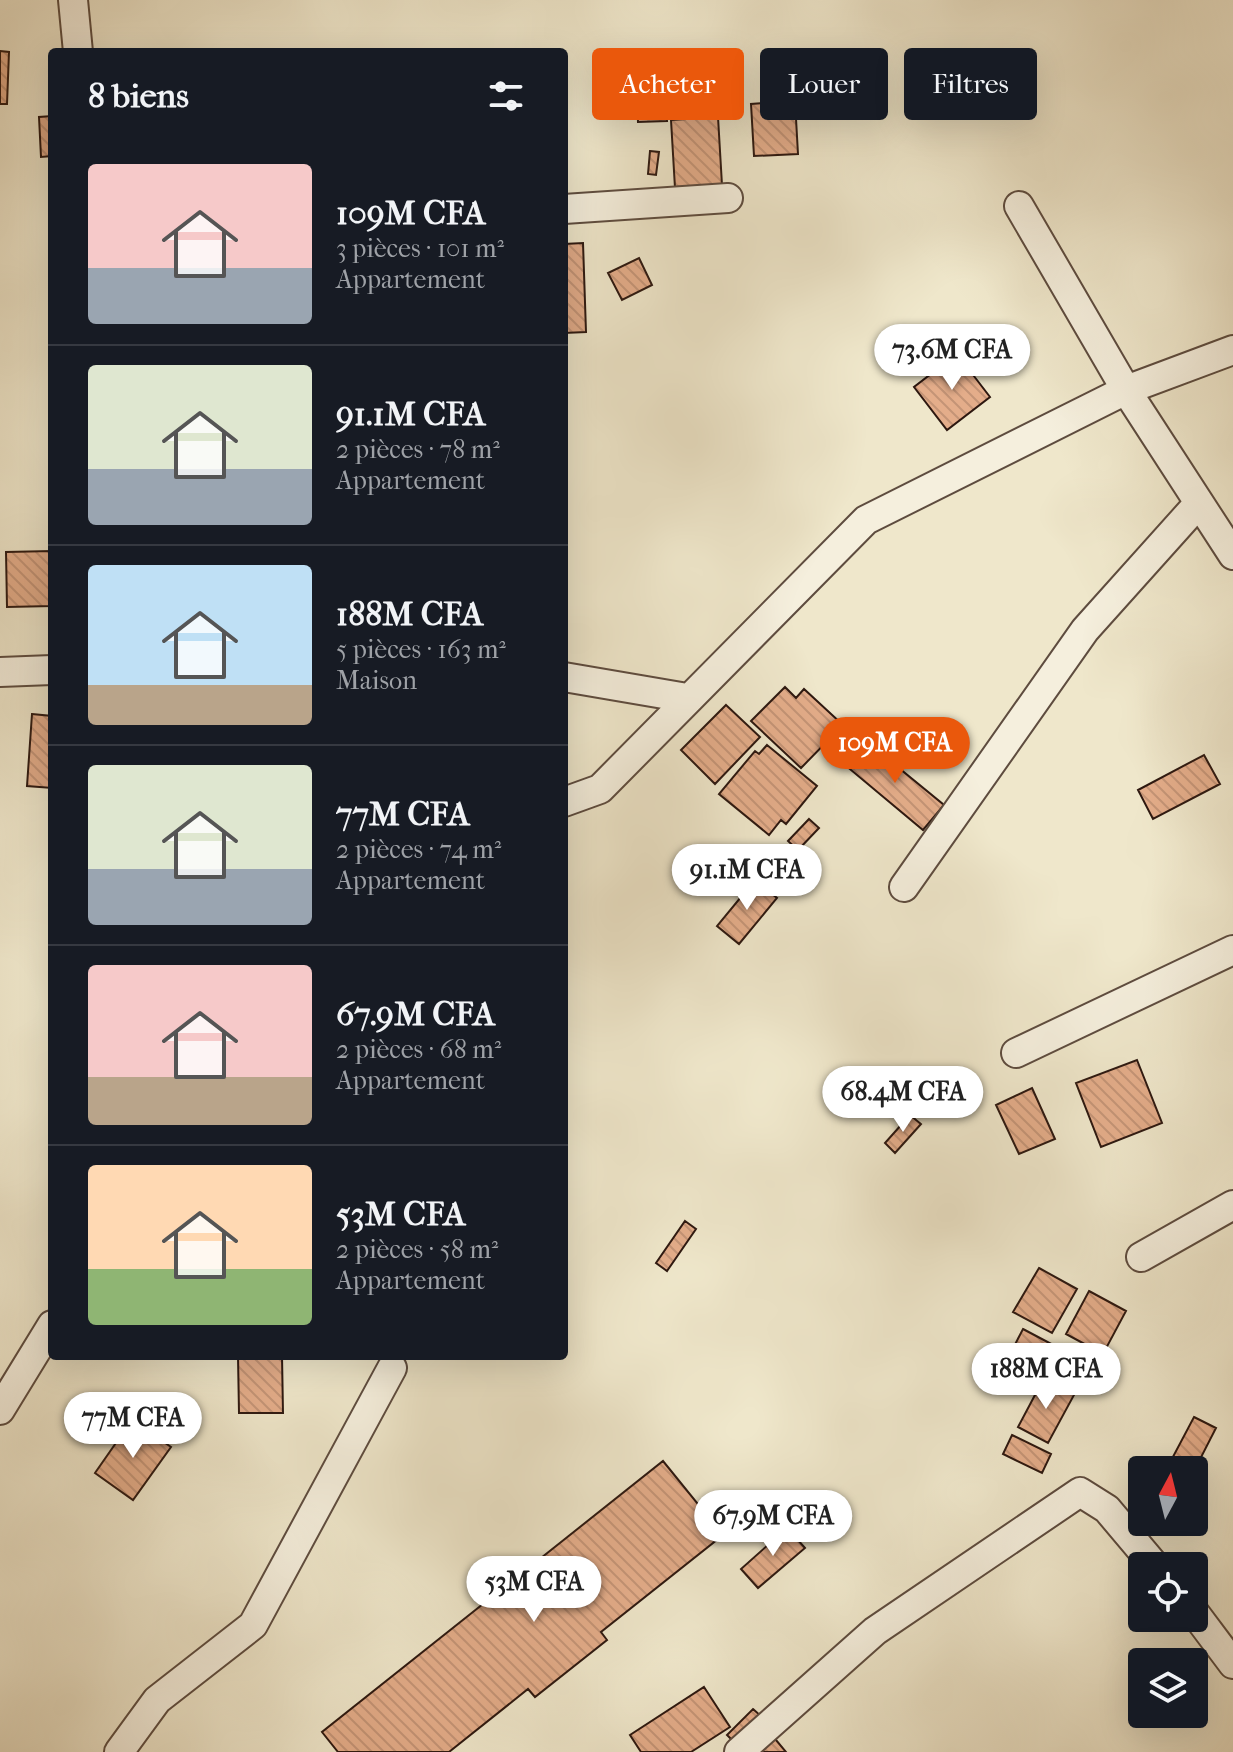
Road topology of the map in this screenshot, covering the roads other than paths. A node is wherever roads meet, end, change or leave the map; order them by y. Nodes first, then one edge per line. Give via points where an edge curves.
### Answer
1 (73, 0) edge
2 (78, 48) edge
3 (728, 198) dead end
4 (1019, 206) dead end
5 (568, 209) edge
6 (1233, 350) edge
7 (1126, 390) junction
8 (1198, 504) junction
9 (1233, 555) edge
10 (48, 670) edge
11 (0, 672) edge
12 (568, 678) edge
13 (687, 698) junction
14 (568, 801) edge
15 (904, 887) dead end
16 (1233, 950) edge
17 (1016, 1053) dead end
18 (1233, 1205) edge
19 (1141, 1257) dead end
20 (48, 1332) edge
21 (392, 1368) dead end
22 (0, 1410) edge
23 (1143, 1552) edge
24 (1208, 1631) edge
25 (1233, 1664) edge
26 (119, 1752) edge
27 (739, 1752) edge

1 - 2 street
3 - 5 street
4 - 7 street
6 - 7 street
7 - 8 street
7 - 13 street via 866,520
8 - 9 street
8 - 15 street via 1085,630
10 - 11 street
12 - 13 street
13 - 14 street via 600,789
16 - 17 street
18 - 19 street
20 - 22 street
21 - 26 street via 253,1625 157,1700
23 - 27 street via 1107,1509 1080,1492 875,1631
24 - 25 street

